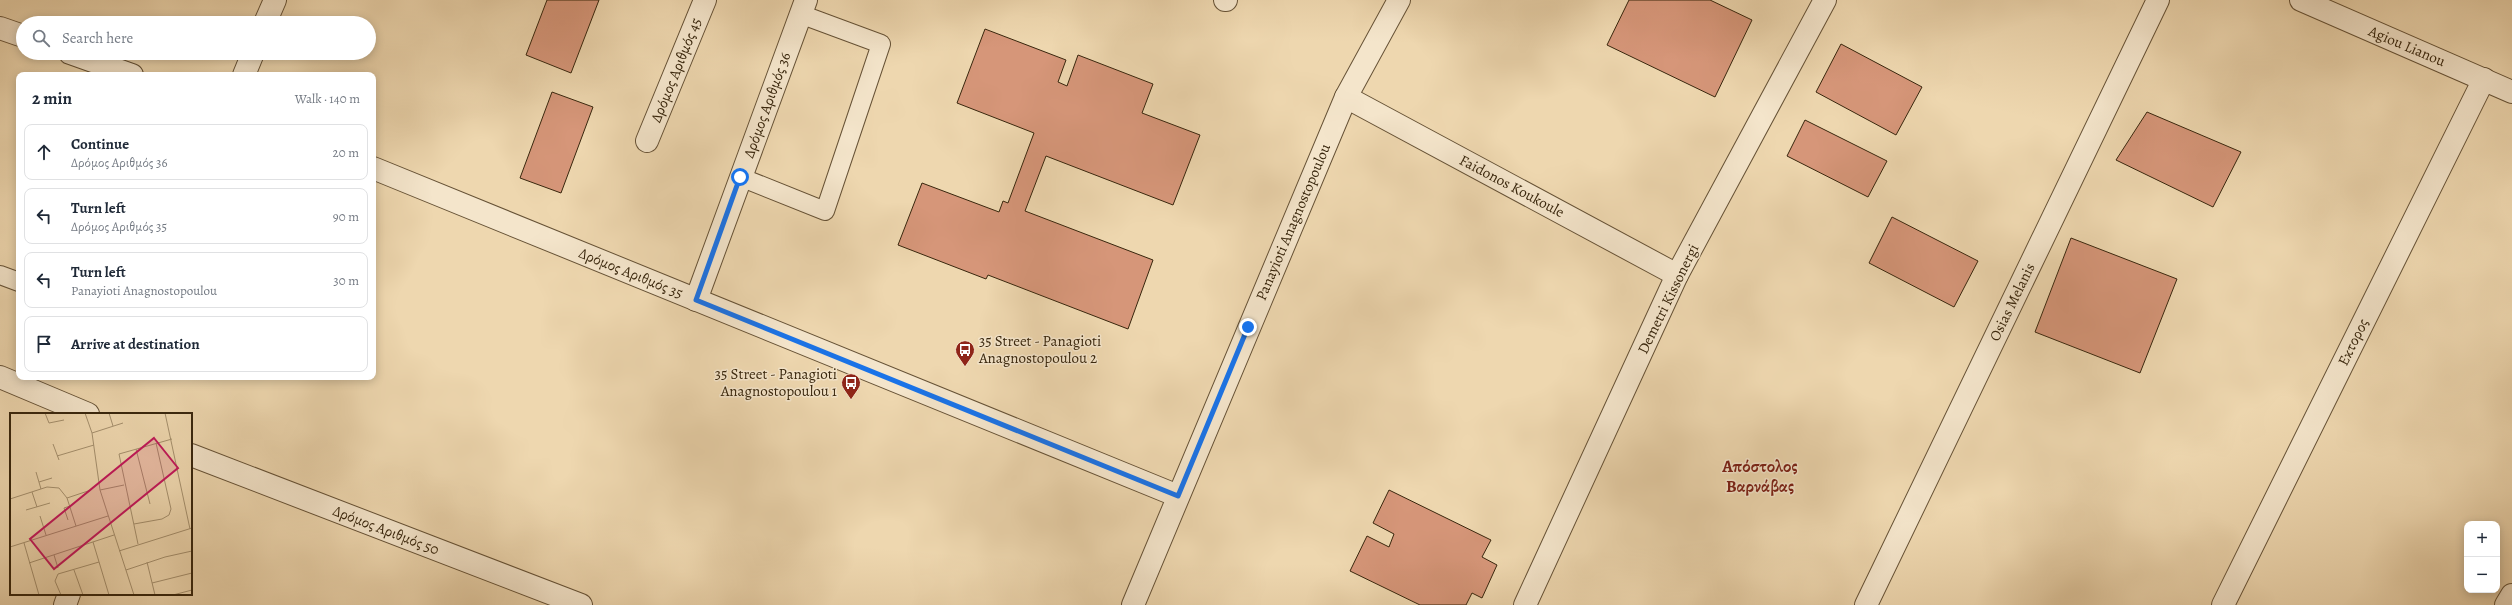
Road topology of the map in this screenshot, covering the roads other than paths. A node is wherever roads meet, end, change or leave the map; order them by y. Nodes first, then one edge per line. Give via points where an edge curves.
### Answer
1 (275, 0) edge
2 (705, 0) edge
3 (1399, 0) edge
4 (1824, 0) edge
5 (2158, 0) edge
6 (2301, 0) edge
7 (803, 7) edge
8 (269, 16) edge
9 (0, 28) edge
10 (16, 34) edge
11 (90, 60) edge
12 (250, 60) edge
13 (124, 72) edge
14 (245, 72) edge
15 (2484, 79) junction
16 (2512, 92) edge
17 (1346, 98) junction
18 (647, 141) dead end
19 (376, 169) edge
20 (740, 177) junction
21 (0, 275) edge
22 (1677, 275) junction
23 (16, 281) edge
24 (696, 300) junction
25 (0, 377) edge
26 (86, 413) edge
27 (192, 455) edge
28 (1178, 496) junction
29 (69, 595) edge
30 (2512, 595) edge
31 (65, 605) edge
32 (581, 605) edge
33 (1133, 605) edge
34 (1525, 605) edge
35 (1866, 605) edge
36 (2223, 605) edge
37 (2506, 605) edge

1 - 8 street
2 - 18 street, Δρόμος Αριθμός 45
3 - 17 street, Panayioti Anagnostopoulou
4 - 22 street, Demetri Kissonergi
5 - 35 street, Osias Melanis
6 - 15 street, Agiou Lianou
7 - 20 street, Δρόμος Αριθμός 36
7 - 20 lane via 881,44 825,211
9 - 10 street
11 - 13 street
12 - 14 street
15 - 16 street, Agiou Lianou
15 - 36 street, Εκτορος
17 - 22 street, Faidonos Koukoule
17 - 28 street, Panayioti Anagnostopoulou
19 - 24 street, Δρόμος Αριθμός 35
20 - 24 street, Δρόμος Αριθμός 36
21 - 23 lane
22 - 34 street, Demetri Kissonergi
24 - 28 street, Δρόμος Αριθμός 35
25 - 26 street
27 - 32 street, Δρόμος Αριθμός 50
28 - 33 street, Panayioti Anagnostopoulou
29 - 31 street
30 - 37 street

